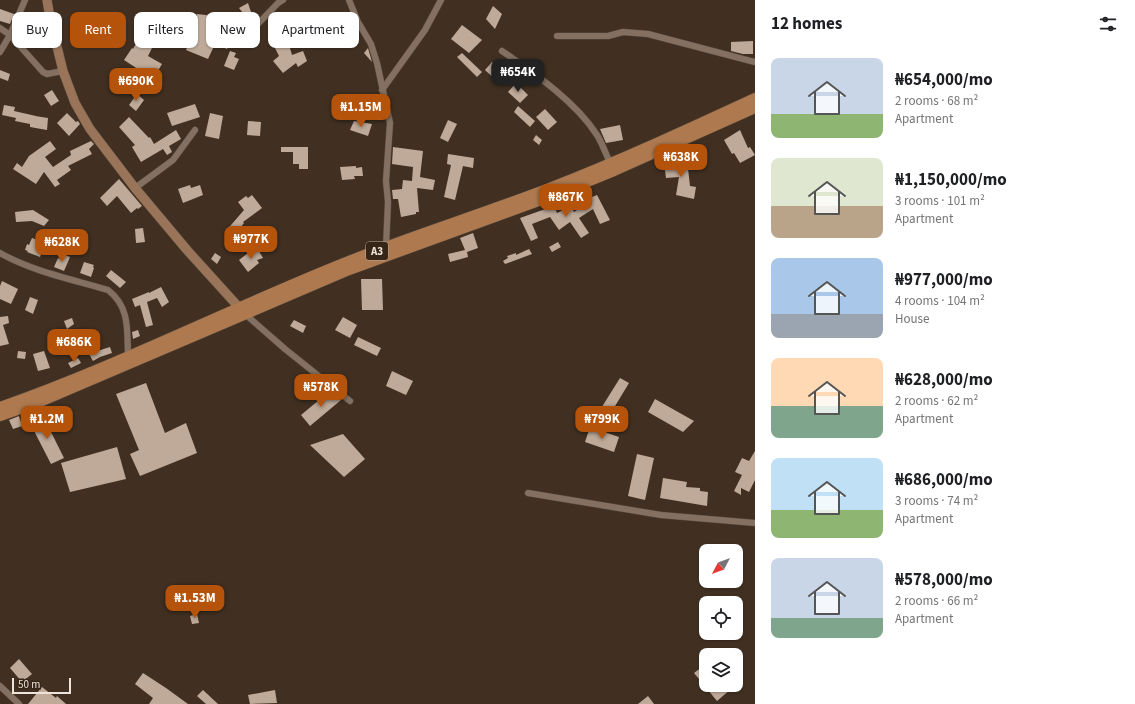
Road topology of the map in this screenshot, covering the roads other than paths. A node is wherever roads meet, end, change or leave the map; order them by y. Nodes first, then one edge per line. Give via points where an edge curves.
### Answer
1 (25, 0) edge
2 (47, 0) edge
3 (283, 0) edge
4 (349, 0) edge
5 (441, 0) edge
6 (260, 22) edge
7 (0, 28) edge
8 (10, 35) junction
9 (557, 36) dead end
10 (1, 48) edge
11 (502, 50) dead end
12 (755, 62) edge
13 (63, 71) junction
14 (382, 90) junction
15 (755, 98) edge
16 (755, 108) edge
17 (195, 130) dead end
18 (610, 163) junction
19 (135, 188) junction
20 (554, 191) junction
21 (386, 247) junction
22 (0, 253) edge
23 (242, 311) junction
24 (128, 355) junction
25 (350, 401) dead end
26 (0, 407) edge
27 (0, 416) edge
28 (528, 493) dead end
29 (755, 523) edge
30 (0, 686) edge
31 (19, 704) edge

1 - 8 street
2 - 13 street
3 - 6 street
4 - 14 street via 371,44
5 - 14 street via 425,30
7 - 8 street
8 - 10 street
8 - 13 street via 43,72 47,74
9 - 12 street via 608,36 623,32 648,34
11 - 18 street via 550,85 572,106 597,135
13 - 19 street via 75,103 90,129
14 - 21 street via 390,123 386,182
15 - 18 main road, A3
16 - 20 main road, A3 via 679,142
17 - 19 street via 173,160
18 - 20 main road, A3
19 - 23 street
20 - 21 main road, A3
20 - 23 main road, A3
21 - 23 main road, A3 via 339,265
22 - 24 street via 51,275 102,288 111,293 124,309
23 - 24 main road, A3
23 - 25 street
23 - 27 main road, A3 via 46,399
24 - 26 main road, A3
28 - 29 street via 661,515
30 - 31 street

